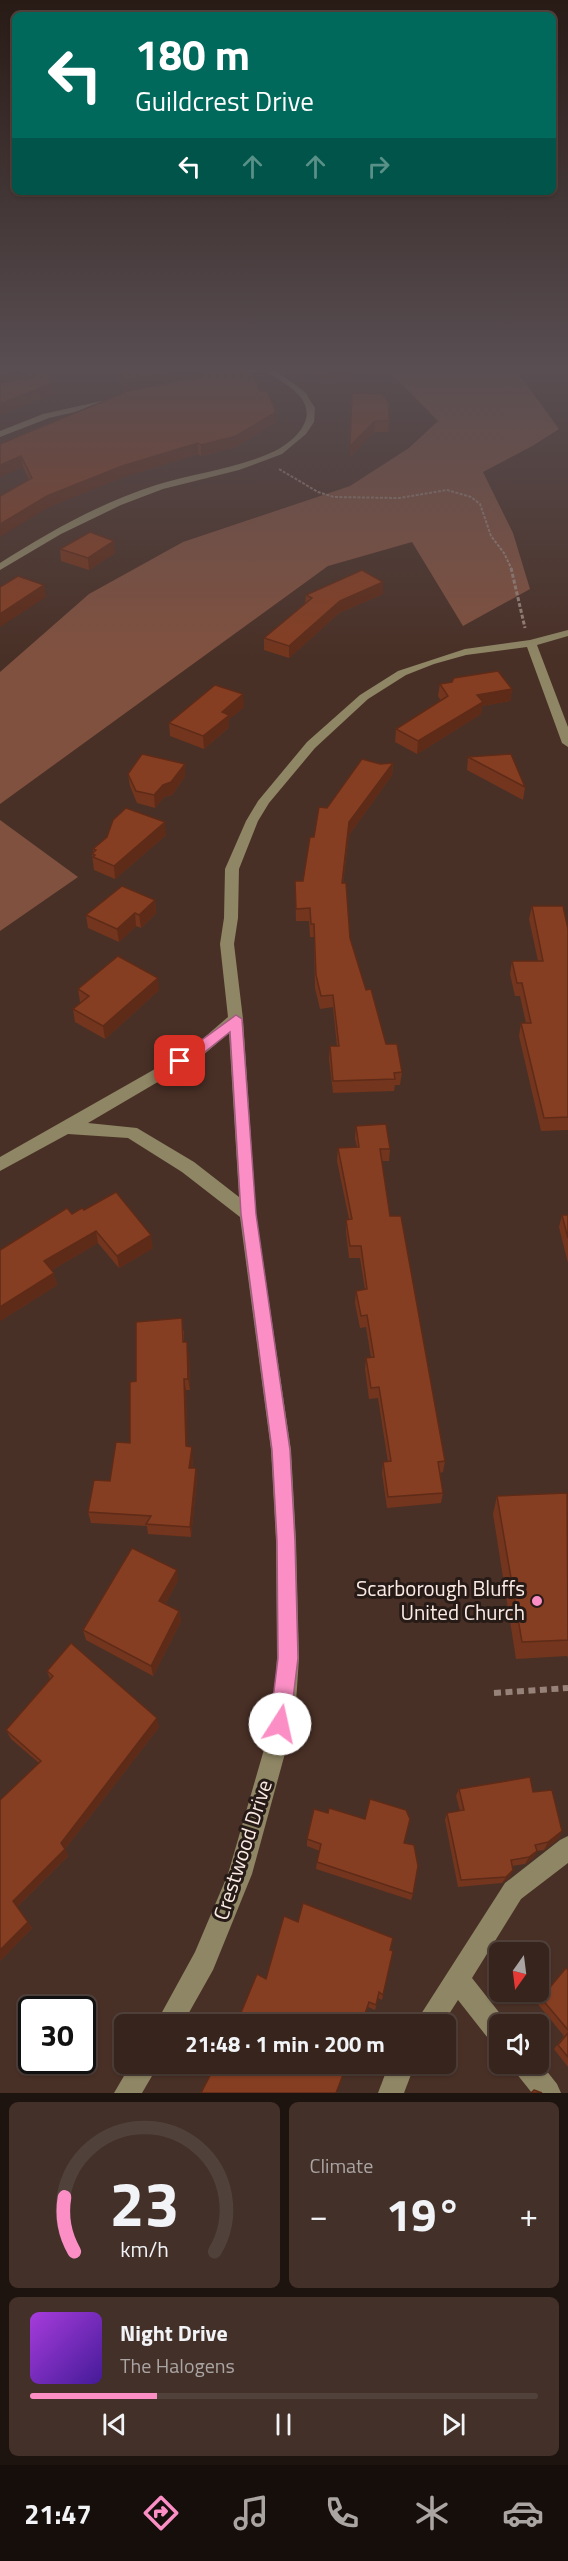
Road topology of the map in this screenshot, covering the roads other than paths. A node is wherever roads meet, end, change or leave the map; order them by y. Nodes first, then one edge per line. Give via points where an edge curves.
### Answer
1 (244, 464) edge
2 (0, 567) edge
3 (568, 633) edge
4 (531, 643) junction
5 (568, 744) edge
6 (236, 1019) junction
7 (68, 1128) junction
8 (0, 1165) edge
9 (248, 1214) junction
10 (568, 1848) edge
11 (456, 1979) junction
12 (174, 2014) edge
13 (434, 2014) edge
14 (489, 2019) edge
15 (139, 2074) edge
16 (399, 2074) edge
17 (533, 2074) edge
18 (127, 2093) edge
19 (392, 2093) edge
20 (548, 2093) edge

1 - 2 street via 108,506
3 - 4 street, Crestwood Drive
4 - 5 street
4 - 6 street, Crestwood Drive via 465,652 402,673 364,697 324,734 264,801 232,869 227,944
6 - 7 street via 196,1052
6 - 9 street, Crestwood Drive
7 - 8 street
7 - 9 street via 131,1132 188,1167
9 - 12 street, Crestwood Drive via 281,1450 288,1658 285,1702 240,1874 204,1961
10 - 11 street via 513,1891
11 - 13 street
11 - 14 street
15 - 18 street
16 - 19 street
17 - 20 street

